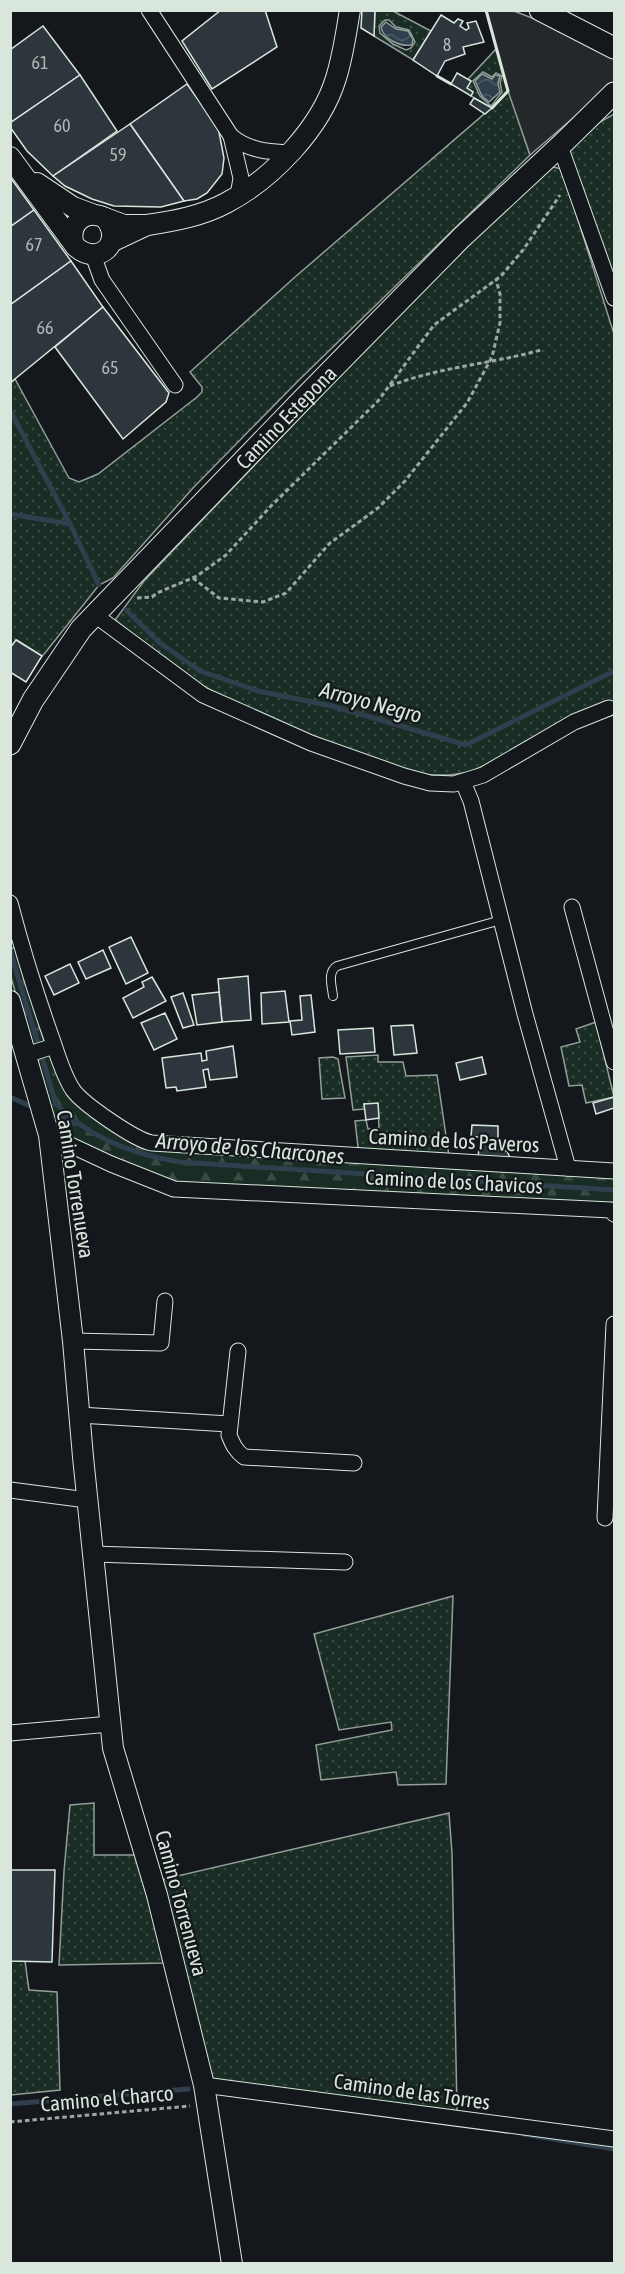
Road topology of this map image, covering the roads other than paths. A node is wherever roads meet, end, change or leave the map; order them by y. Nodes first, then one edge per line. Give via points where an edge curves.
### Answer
1 (149, 10) edge
2 (350, 10) edge
3 (540, 10) edge
4 (582, 30) junction
5 (615, 40) edge
6 (615, 48) edge
7 (615, 93) edge
8 (615, 104) edge
9 (592, 116) junction
10 (231, 136) junction
11 (560, 146) junction
12 (292, 153) junction
13 (11, 157) edge
14 (238, 196) junction
15 (99, 216) junction
16 (147, 225) junction
17 (74, 242) junction
18 (111, 242) junction
19 (93, 255) junction
20 (615, 298) edge
21 (175, 385) dead end
22 (95, 615) junction
23 (609, 708) dead end
24 (10, 744) edge
25 (462, 782) junction
26 (10, 903) edge
27 (572, 907) dead end
28 (501, 920) junction
29 (15, 942) edge
30 (333, 996) dead end
31 (10, 1001) edge
32 (40, 1051) junction
33 (615, 1062) edge
34 (49, 1135) junction
35 (568, 1168) junction
36 (615, 1171) edge
37 (615, 1214) edge
38 (165, 1301) dead end
39 (615, 1324) edge
40 (73, 1341) junction
41 (238, 1351) dead end
42 (79, 1415) junction
43 (229, 1424) junction
44 (354, 1463) dead end
45 (10, 1490) edge
46 (87, 1500) junction
47 (605, 1518) dead end
48 (93, 1554) junction
49 (345, 1562) dead end
50 (110, 1724) junction
51 (10, 1733) edge
52 (204, 2085) junction
53 (615, 2139) edge
54 (232, 2264) edge

1 - 10 street
2 - 12 street via 336,79 322,112
3 - 4 main road
4 - 5 main road
4 - 6 main road
7 - 9 main road
8 - 9 main road
9 - 11 main road, Camino Estepona
10 - 12 street via 262,151
10 - 14 street via 241,178
11 - 20 street
11 - 22 main road, Camino Estepona via 461,238
12 - 14 street
13 - 15 street via 59,200
13 - 17 street
14 - 16 street via 190,217
15 - 16 street via 124,225
15 - 17 street via 80,218 72,235
15 - 18 street via 112,230
16 - 18 street
17 - 19 street via 81,251
18 - 19 street via 104,251
19 - 21 street via 102,280
22 - 24 main road, Camino Estepona via 81,629 33,700
22 - 25 street via 203,695 263,723 404,776 446,784
23 - 25 street via 574,722 483,776
25 - 28 street via 471,801
26 - 29 street, Camino de los Paveros
27 - 33 street
28 - 30 lane via 337,966 331,975
28 - 35 street
29 - 32 street, Camino de los Paveros
31 - 32 street, Camino Torrenueva
32 - 34 street, Camino Torrenueva
32 - 35 street, Camino de los Paveros via 75,1092 145,1142
34 - 37 street, Camino de los Chavicos via 174,1189 611,1210
34 - 40 street, Camino Torrenueva
35 - 36 street, Camino de los Paveros
38 - 40 street via 161,1343
39 - 47 street
40 - 42 street, Camino Torrenueva
41 - 43 street
42 - 43 street
42 - 46 street, Camino Torrenueva
43 - 44 street via 234,1448 244,1457
45 - 46 street
46 - 48 street, Camino Torrenueva
48 - 49 street
48 - 50 street, Camino Torrenueva
50 - 51 street
50 - 52 street, Camino Torrenueva via 113,1748 157,1895
52 - 53 street, Camino de las Torres
52 - 54 street, Camino Torrenueva

